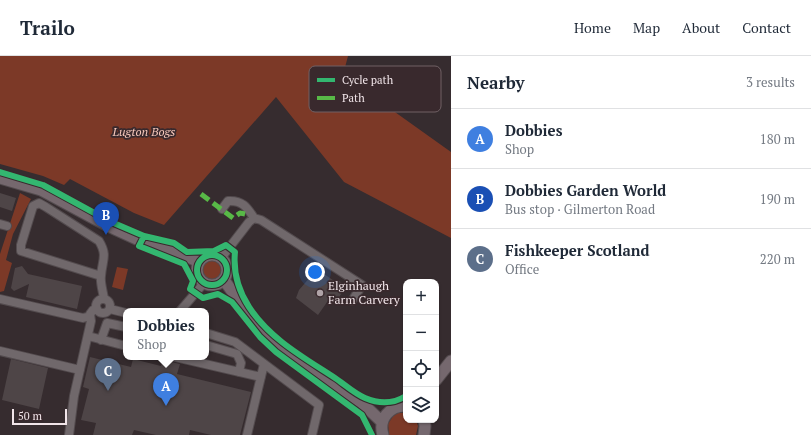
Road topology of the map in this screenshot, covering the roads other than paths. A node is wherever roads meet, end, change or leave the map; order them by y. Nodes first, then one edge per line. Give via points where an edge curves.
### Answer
1 (0, 178) edge
2 (222, 209) dead end
3 (245, 214) dead end
4 (254, 218) junction
5 (222, 257) junction
6 (199, 262) junction
7 (101, 276) junction
8 (224, 280) junction
9 (204, 283) junction
10 (104, 298) junction
11 (0, 299) edge
12 (352, 301) dead end
13 (183, 308) edge
14 (96, 309) junction
15 (110, 309) junction
16 (123, 312) edge
17 (90, 316) junction
18 (123, 326) edge
19 (209, 334) edge
20 (88, 336) junction
21 (102, 340) junction
22 (123, 345) edge
23 (209, 346) edge
24 (0, 351) edge
25 (187, 360) edge
26 (451, 361) edge
27 (264, 364) junction
28 (80, 370) junction
29 (240, 372) junction
30 (439, 376) edge
31 (261, 377) junction
32 (362, 403) junction
33 (403, 406) edge
34 (389, 411) junction
35 (382, 422) junction
36 (424, 423) edge
37 (425, 434) edge
38 (70, 435) edge
39 (247, 435) edge
40 (312, 435) edge
41 (383, 435) edge

1 - 6 main road via 41,190 141,241
2 - 4 street via 228,201 236,201 243,204
3 - 4 street
4 - 5 street via 248,222
4 - 12 street via 362,285
5 - 6 main road via 212,254
5 - 8 main road via 228,270
6 - 9 main road via 198,276
7 - 7 street via 104,250 99,241 39,203 33,206 21,251
7 - 10 street
8 - 9 main road via 217,285
8 - 32 main road via 268,337
9 - 13 street
10 - 14 street via 98,300
10 - 15 street via 110,302
11 - 17 street via 83,318
14 - 15 street via 102,313
14 - 17 street via 91,311
15 - 16 street
17 - 20 street
18 - 21 street via 107,323
19 - 27 street via 235,342
20 - 21 street
20 - 28 street
21 - 22 street
23 - 29 street via 237,354 241,363
24 - 28 street
25 - 29 street
26 - 30 main road
27 - 31 street
27 - 40 street via 319,405
28 - 38 street
29 - 31 street
31 - 39 street
32 - 34 main road
32 - 35 main road
33 - 34 main road
34 - 35 main road
35 - 41 main road
36 - 37 main road

